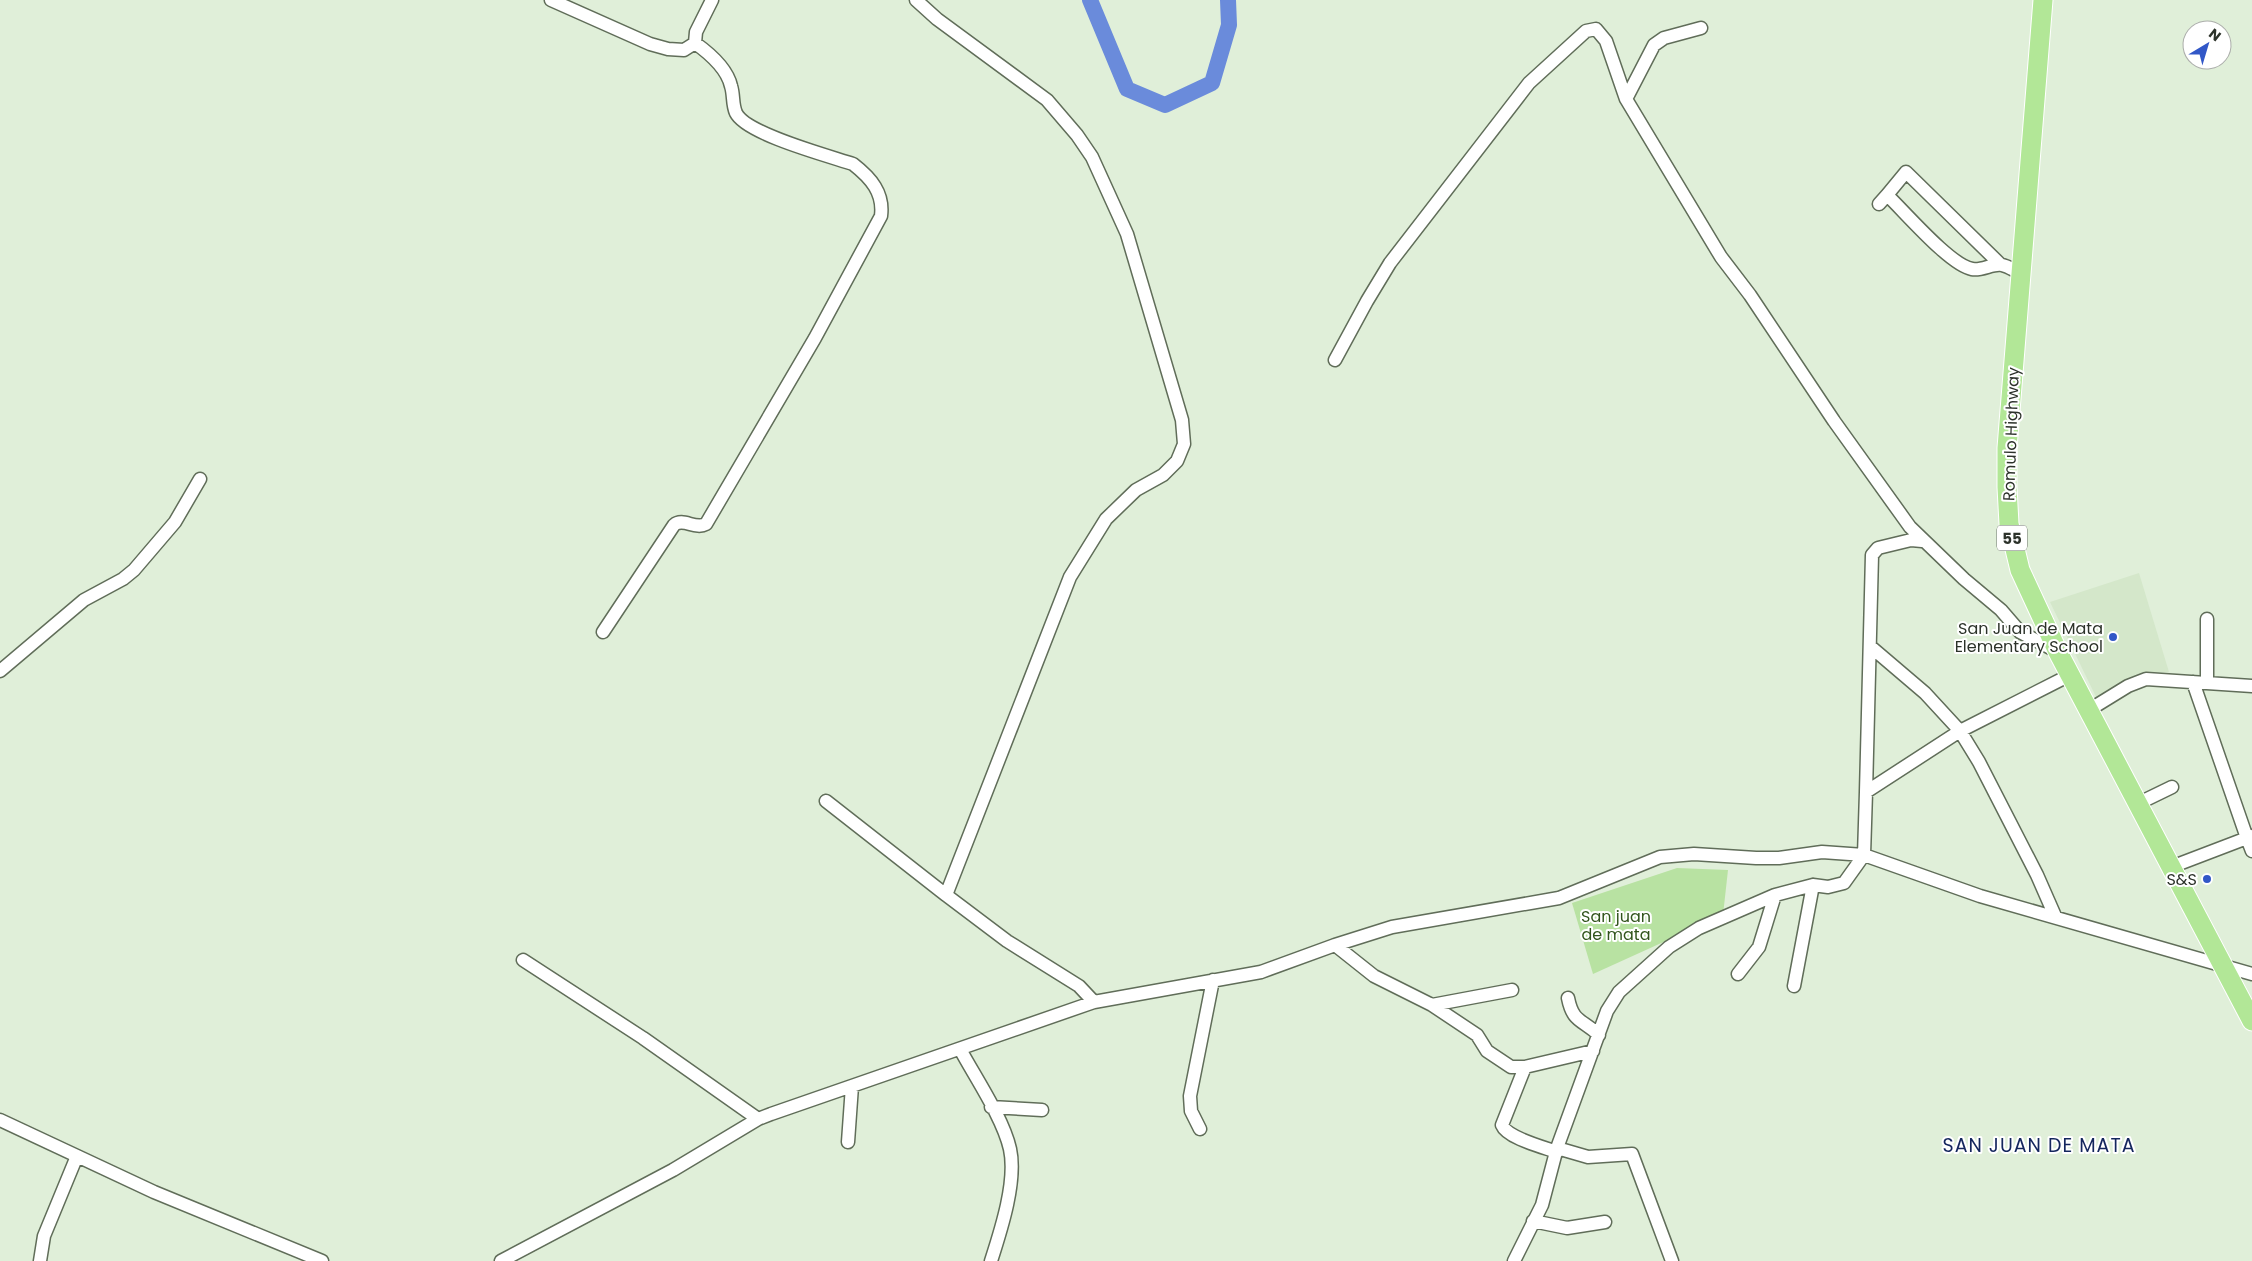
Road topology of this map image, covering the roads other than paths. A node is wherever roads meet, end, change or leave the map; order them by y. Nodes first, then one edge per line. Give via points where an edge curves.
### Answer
1 (551, 0) edge
2 (712, 0) edge
3 (916, 0) edge
4 (2043, 0) edge
5 (1701, 28) dead end
6 (695, 42) junction
7 (1626, 99) junction
8 (1986, 252) junction
9 (2001, 265) junction
10 (1971, 269) junction
11 (2020, 273) junction
12 (1335, 360) dead end
13 (200, 479) dead end
14 (1922, 541) junction
15 (2207, 619) dead end
16 (603, 632) dead end
17 (1871, 647) junction
18 (2058, 652) junction
19 (0, 671) edge
20 (2070, 675) junction
21 (2193, 682) junction
22 (2207, 683) junction
23 (2252, 686) edge
24 (2088, 710) junction
25 (1960, 731) junction
26 (2172, 787) dead end
27 (1866, 792) junction
28 (826, 800) dead end
29 (2137, 804) junction
30 (2250, 837) edge
31 (2252, 850) edge
32 (1864, 855) junction
33 (2171, 866) junction
34 (1814, 885) junction
35 (946, 895) junction
36 (1775, 895) junction
37 (2055, 916) junction
38 (1335, 945) junction
39 (522, 960) dead end
40 (2223, 964) junction
41 (1738, 974) dead end
42 (2252, 974) edge
43 (1213, 980) junction
44 (1794, 986) dead end
45 (1512, 990) dead end
46 (1568, 998) dead end
47 (1094, 1002) junction
48 (1432, 1005) junction
49 (2252, 1021) edge
50 (1600, 1035) junction
51 (960, 1049) junction
52 (1593, 1051) junction
53 (1525, 1067) junction
54 (852, 1086) junction
55 (991, 1107) junction
56 (1042, 1110) dead end
57 (758, 1119) junction
58 (0, 1120) edge
59 (1200, 1129) dead end
60 (848, 1142) dead end
61 (1557, 1150) junction
62 (77, 1156) junction
63 (1533, 1221) junction
64 (1605, 1222) dead end
65 (40, 1261) edge
66 (322, 1261) edge
67 (501, 1261) edge
68 (991, 1261) edge
69 (1514, 1261) edge
70 (1672, 1261) edge

1 - 6 street via 650,44 684,50
2 - 6 street via 696,32
3 - 35 street via 1047,100 1092,157 1127,234 1184,435 1177,461 1163,475 1136,490 1106,519 1070,577
4 - 11 highway, Romulo Highway / 55
5 - 7 street via 1664,38 1654,45
6 - 16 street via 714,59 728,79 740,119 775,138 853,164 880,194 881,216 815,338 706,524 699,527 680,522 674,525
7 - 12 street via 1606,41 1596,29 1586,31 1529,83 1396,255 1370,294
7 - 14 street via 1721,258
8 - 9 street
8 - 10 street
8 - 10 street via 1906,172 1883,200 1949,256
9 - 10 street
9 - 11 street
11 - 18 highway, Romulo Highway / 55 via 2007,448 2009,524 2020,570
13 - 19 street via 175,522 134,570 84,600
14 - 17 street via 1903,542 1874,552
14 - 18 street via 2001,610 2020,632
15 - 22 street
17 - 25 street via 1925,693
17 - 27 street
18 - 20 highway, Romulo Highway / 55
20 - 24 highway, Romulo Highway / 55
20 - 25 street
21 - 22 street
21 - 24 street via 2155,678 2138,680
21 - 30 street
22 - 23 street
24 - 29 highway, Romulo Highway / 55
25 - 27 street
25 - 37 street via 2037,875
26 - 29 street
27 - 32 street
28 - 35 street
29 - 33 highway, Romulo Highway / 55
30 - 31 street
30 - 33 street
32 - 34 street via 1844,882 1828,887
32 - 37 street via 1980,896
32 - 38 street via 1822,852 1779,858 1694,854 1660,857 1559,898 1392,927
33 - 40 highway, Romulo Highway / 55
34 - 36 street
34 - 44 street
35 - 47 street via 1007,941 1079,986
36 - 41 street via 1759,947
36 - 50 street via 1699,928 1669,947 1615,997
37 - 40 street
38 - 43 street via 1261,972
38 - 48 street via 1374,976
39 - 57 street via 643,1038
40 - 42 street
40 - 49 highway, Romulo Highway / 55
43 - 47 street
43 - 59 street via 1190,1096 1191,1111
45 - 48 street
46 - 50 street via 1571,1014
47 - 51 street
48 - 53 street via 1477,1035 1487,1051 1506,1065
50 - 52 street
51 - 54 street
51 - 55 street
52 - 53 street
52 - 61 street
53 - 61 street via 1502,1125 1516,1137
54 - 57 street
54 - 60 street
55 - 56 street
55 - 68 street via 1004,1132 1011,1164 1001,1227
57 - 67 street via 673,1170
58 - 62 street
61 - 63 street via 1542,1205
61 - 70 street via 1588,1157 1632,1154
62 - 65 street via 44,1236
62 - 66 street via 177,1202
63 - 64 street via 1567,1228
63 - 69 street

